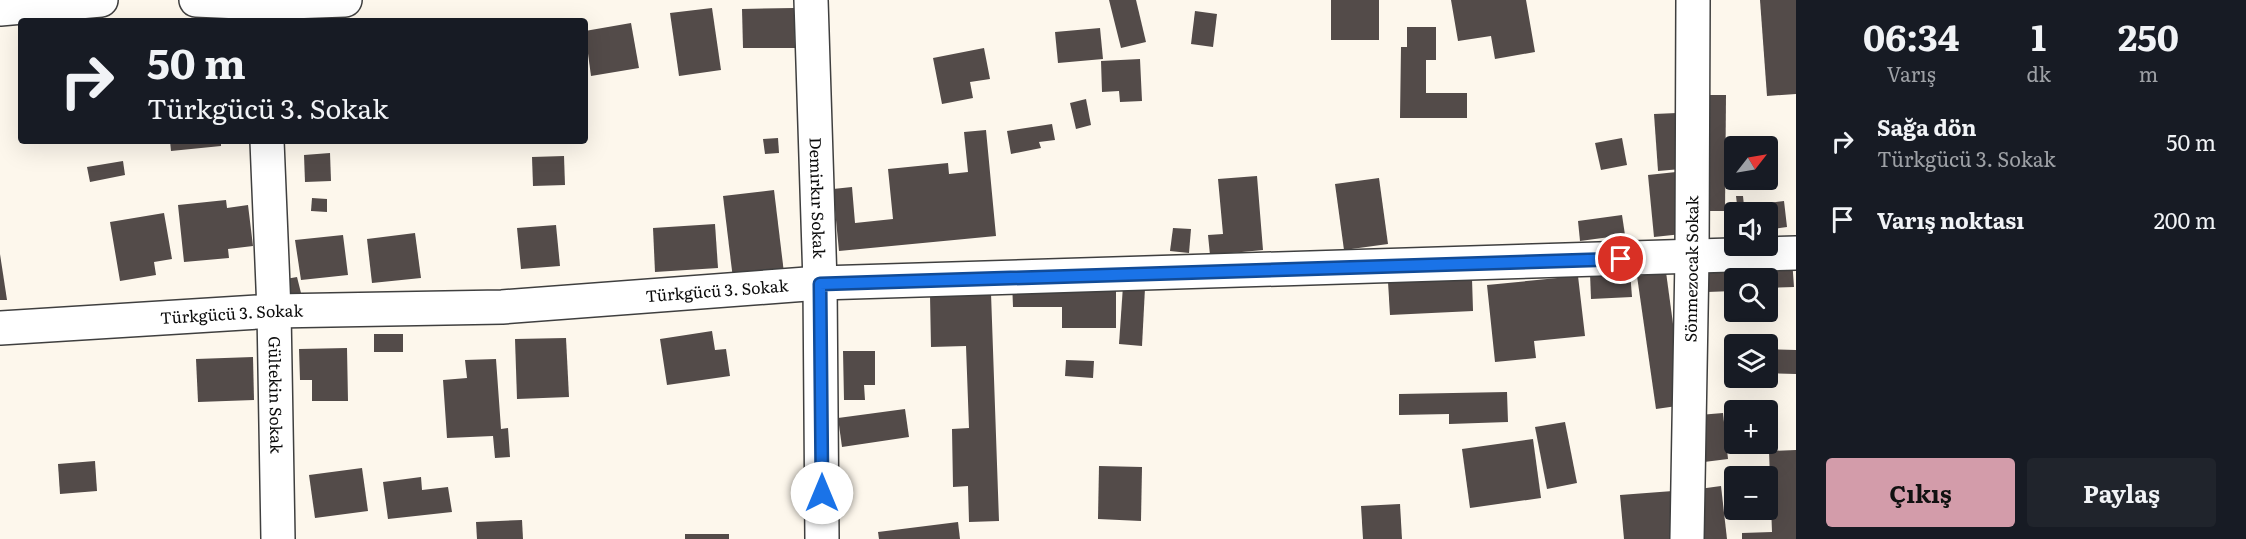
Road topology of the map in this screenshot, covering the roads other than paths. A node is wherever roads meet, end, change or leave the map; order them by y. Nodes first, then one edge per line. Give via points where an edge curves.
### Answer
1 (101, 0) edge
2 (196, 0) edge
3 (345, 0) edge
4 (811, 0) edge
5 (1694, 0) edge
6 (262, 8) edge
7 (0, 9) edge
8 (267, 144) edge
9 (1796, 253) edge
10 (1692, 257) junction
11 (820, 284) junction
12 (274, 311) junction
13 (0, 328) edge
14 (278, 539) edge
15 (822, 539) edge
16 (1687, 539) edge

1 - 7 street
2 - 6 street
3 - 6 street
4 - 11 street, Demirkır Sokak
5 - 10 street, Sönmezocak Sokak
8 - 12 street, Gültekin Sokak
9 - 10 street, Türkgücü 3. Sokak
10 - 11 street, Türkgücü 3. Sokak
10 - 16 street, Sönmezocak Sokak
11 - 12 street, Türkgücü 3. Sokak via 502,307
11 - 15 street, Demirkır Sokak
12 - 13 street, Türkgücü 3. Sokak
12 - 14 street, Gültekin Sokak

